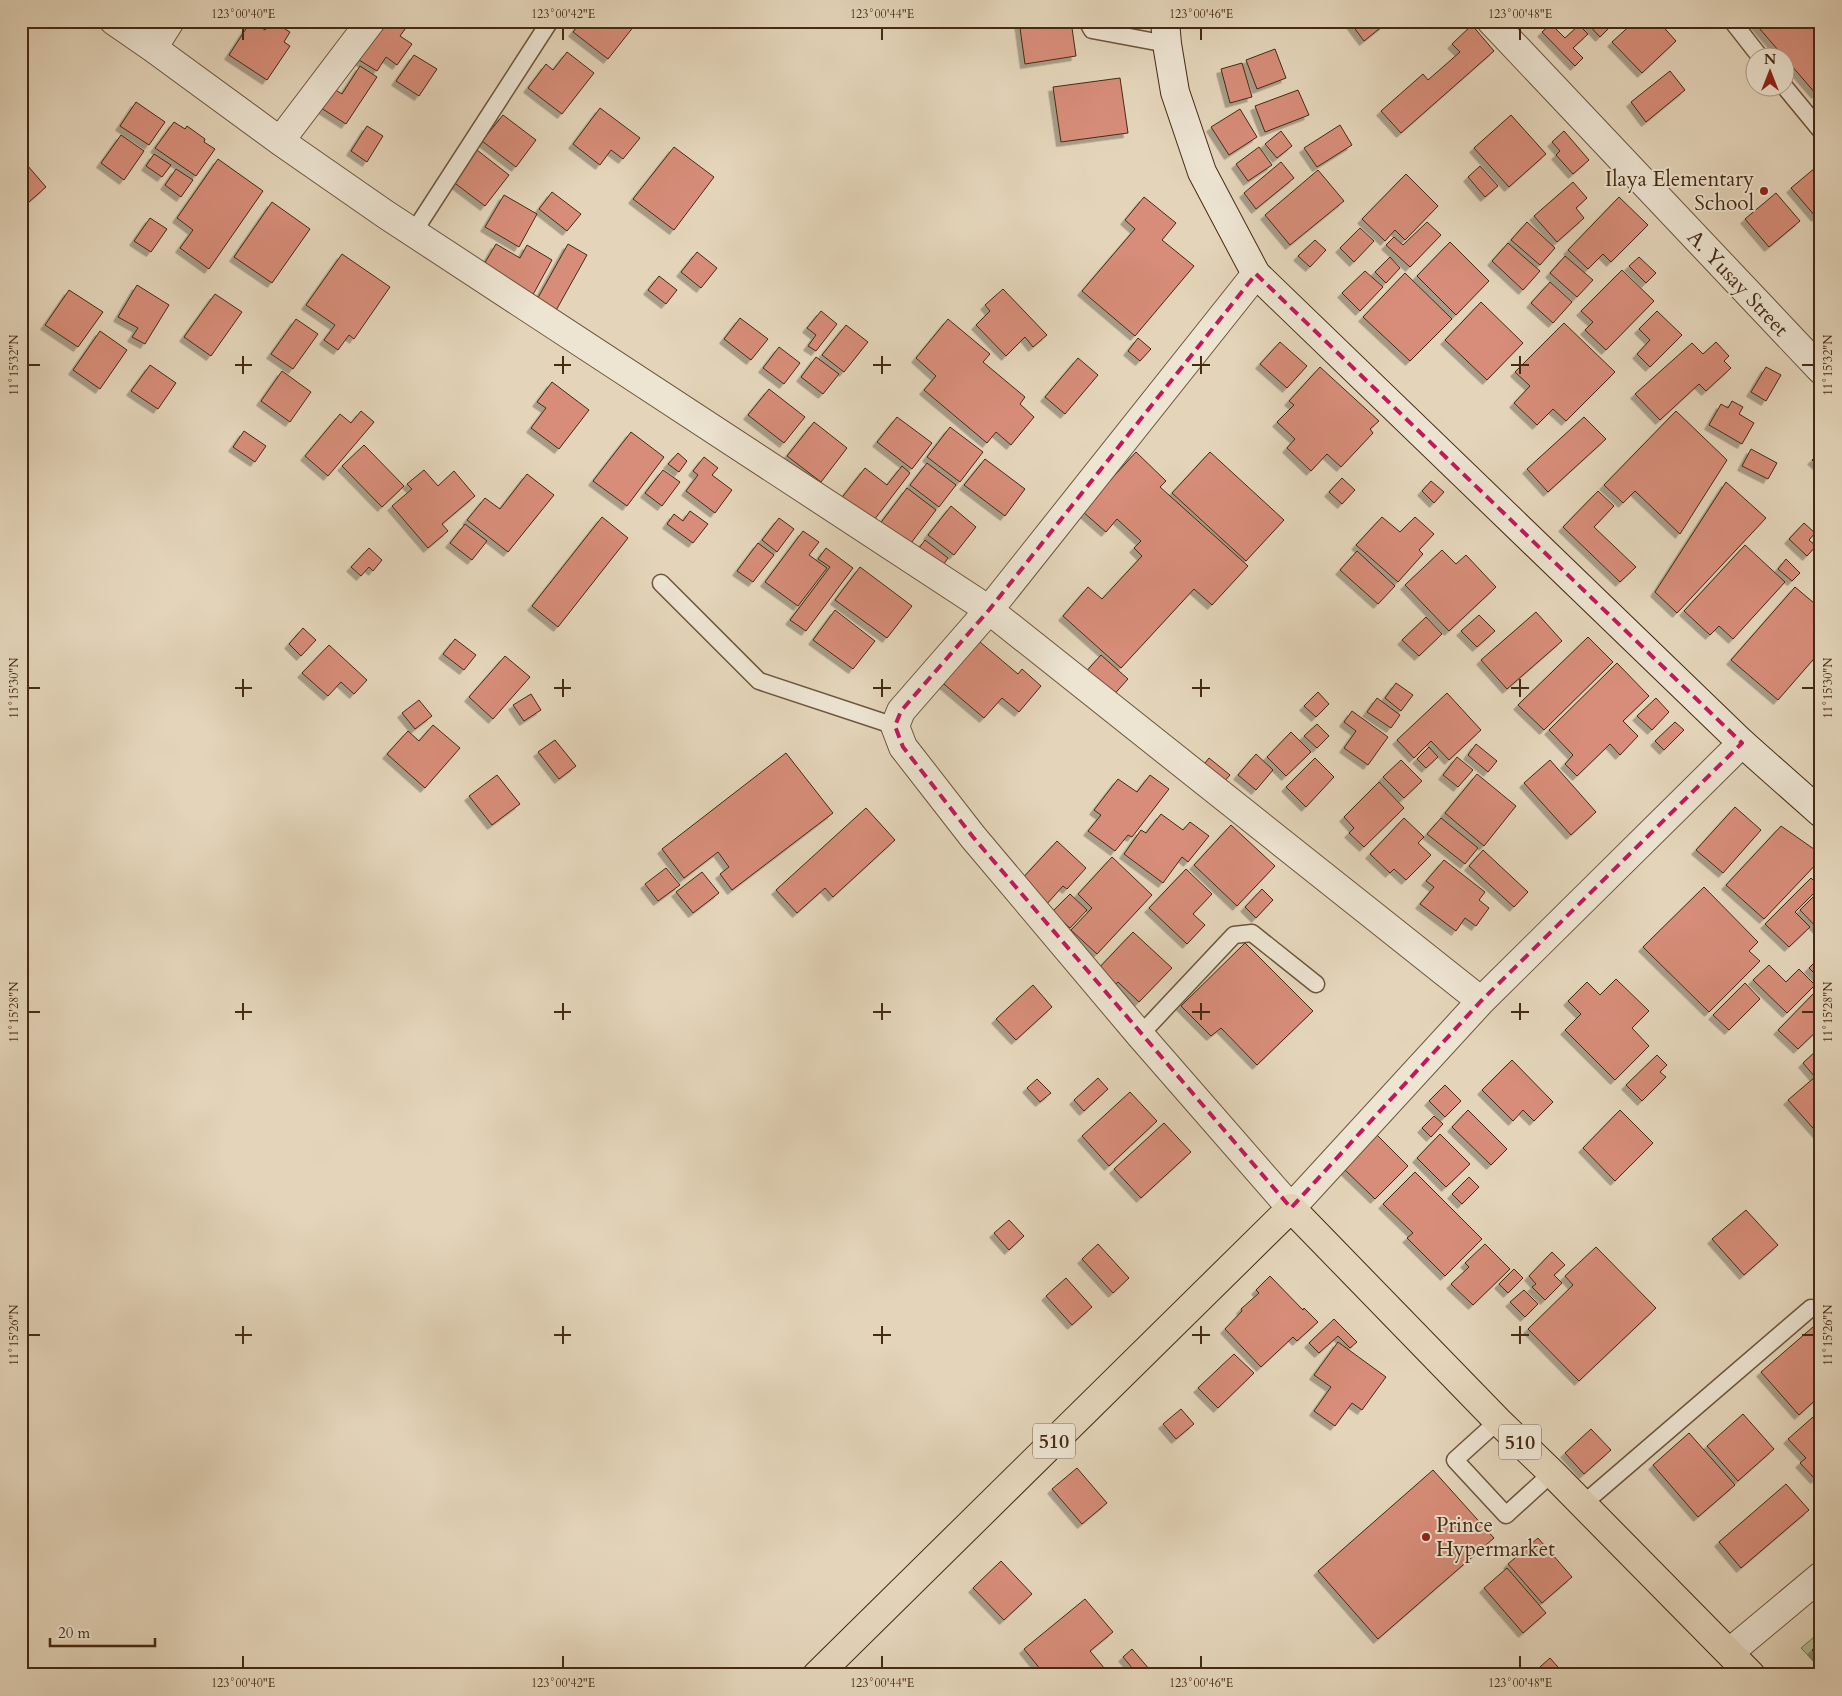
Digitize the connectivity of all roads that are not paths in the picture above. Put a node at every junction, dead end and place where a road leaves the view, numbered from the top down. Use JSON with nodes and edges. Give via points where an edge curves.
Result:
{"nodes":[{"id":1,"x":114,"y":21,"type":"edge"},
{"id":2,"x":170,"y":21,"type":"edge"},
{"id":3,"x":371,"y":21,"type":"edge"},
{"id":4,"x":550,"y":21,"type":"edge"},
{"id":5,"x":1087,"y":21,"type":"edge"},
{"id":6,"x":1491,"y":21,"type":"edge"},
{"id":7,"x":1732,"y":21,"type":"edge"},
{"id":8,"x":1166,"y":33,"type":"edge"},
{"id":9,"x":153,"y":48,"type":"junction"},
{"id":10,"x":1753,"y":48,"type":"edge"},
{"id":11,"x":1794,"y":98,"type":"edge"},
{"id":12,"x":1821,"y":131,"type":"edge"},
{"id":13,"x":280,"y":141,"type":"junction"},
{"id":14,"x":413,"y":233,"type":"junction"},
{"id":15,"x":1256,"y":274,"type":"junction"},
{"id":16,"x":1821,"y":370,"type":"edge"},
{"id":17,"x":661,"y":583,"type":"dead end"},
{"id":18,"x":989,"y":610,"type":"junction"},
{"id":19,"x":895,"y":726,"type":"junction"},
{"id":20,"x":1742,"y":742,"type":"junction"},
{"id":21,"x":1821,"y":813,"type":"edge"},
{"id":22,"x":1316,"y":984,"type":"dead end"},
{"id":23,"x":1481,"y":1001,"type":"junction"},
{"id":24,"x":1140,"y":1035,"type":"junction"},
{"id":25,"x":1291,"y":1208,"type":"junction"},
{"id":26,"x":1811,"y":1308,"type":"dead end"},
{"id":27,"x":1498,"y":1421,"type":"junction"},
{"id":28,"x":1552,"y":1473,"type":"junction"},
{"id":29,"x":1583,"y":1504,"type":"junction"},
{"id":30,"x":1821,"y":1576,"type":"edge"},
{"id":31,"x":1730,"y":1652,"type":"junction"},
{"id":32,"x":817,"y":1675,"type":"edge"},
{"id":33,"x":1751,"y":1675,"type":"edge"}],
"edges":[{"from":1,"to":9,"type":"street"},
{"from":2,"to":9,"type":"street"},
{"from":3,"to":13,"type":"street"},
{"from":4,"to":14,"type":"lane"},
{"from":5,"to":8,"type":"lane","via":[[1092,30]]},
{"from":6,"to":16,"type":"street","name":"A. Yusay Street"},
{"from":7,"to":10,"type":"lane"},
{"from":8,"to":15,"type":"street","via":[[1175,92],[1202,172]]},
{"from":9,"to":13,"type":"street"},
{"from":11,"to":12,"type":"lane"},
{"from":13,"to":14,"type":"street"},
{"from":14,"to":18,"type":"street"},
{"from":15,"to":18,"type":"street"},
{"from":15,"to":20,"type":"street"},
{"from":17,"to":19,"type":"lane","via":[[759,681]]},
{"from":18,"to":19,"type":"street","via":[[901,711]]},
{"from":18,"to":23,"type":"street"},
{"from":19,"to":24,"type":"street","via":[[904,747],[973,837]]},
{"from":20,"to":21,"type":"street"},
{"from":20,"to":23,"type":"street"},
{"from":22,"to":24,"type":"lane","via":[[1252,934],[1234,935]]},
{"from":23,"to":25,"type":"street"},
{"from":24,"to":25,"type":"street"},
{"from":25,"to":27,"type":"main road","number":"510"},
{"from":25,"to":32,"type":"main road","number":"510"},
{"from":26,"to":29,"type":"lane"},
{"from":27,"to":28,"type":"main road","number":"510"},
{"from":27,"to":28,"type":"lane","via":[[1455,1460],[1506,1515]]},
{"from":28,"to":29,"type":"main road","number":"510"},
{"from":29,"to":31,"type":"main road","number":"510"},
{"from":30,"to":31,"type":"street"},
{"from":31,"to":33,"type":"main road","number":"510"}]}
